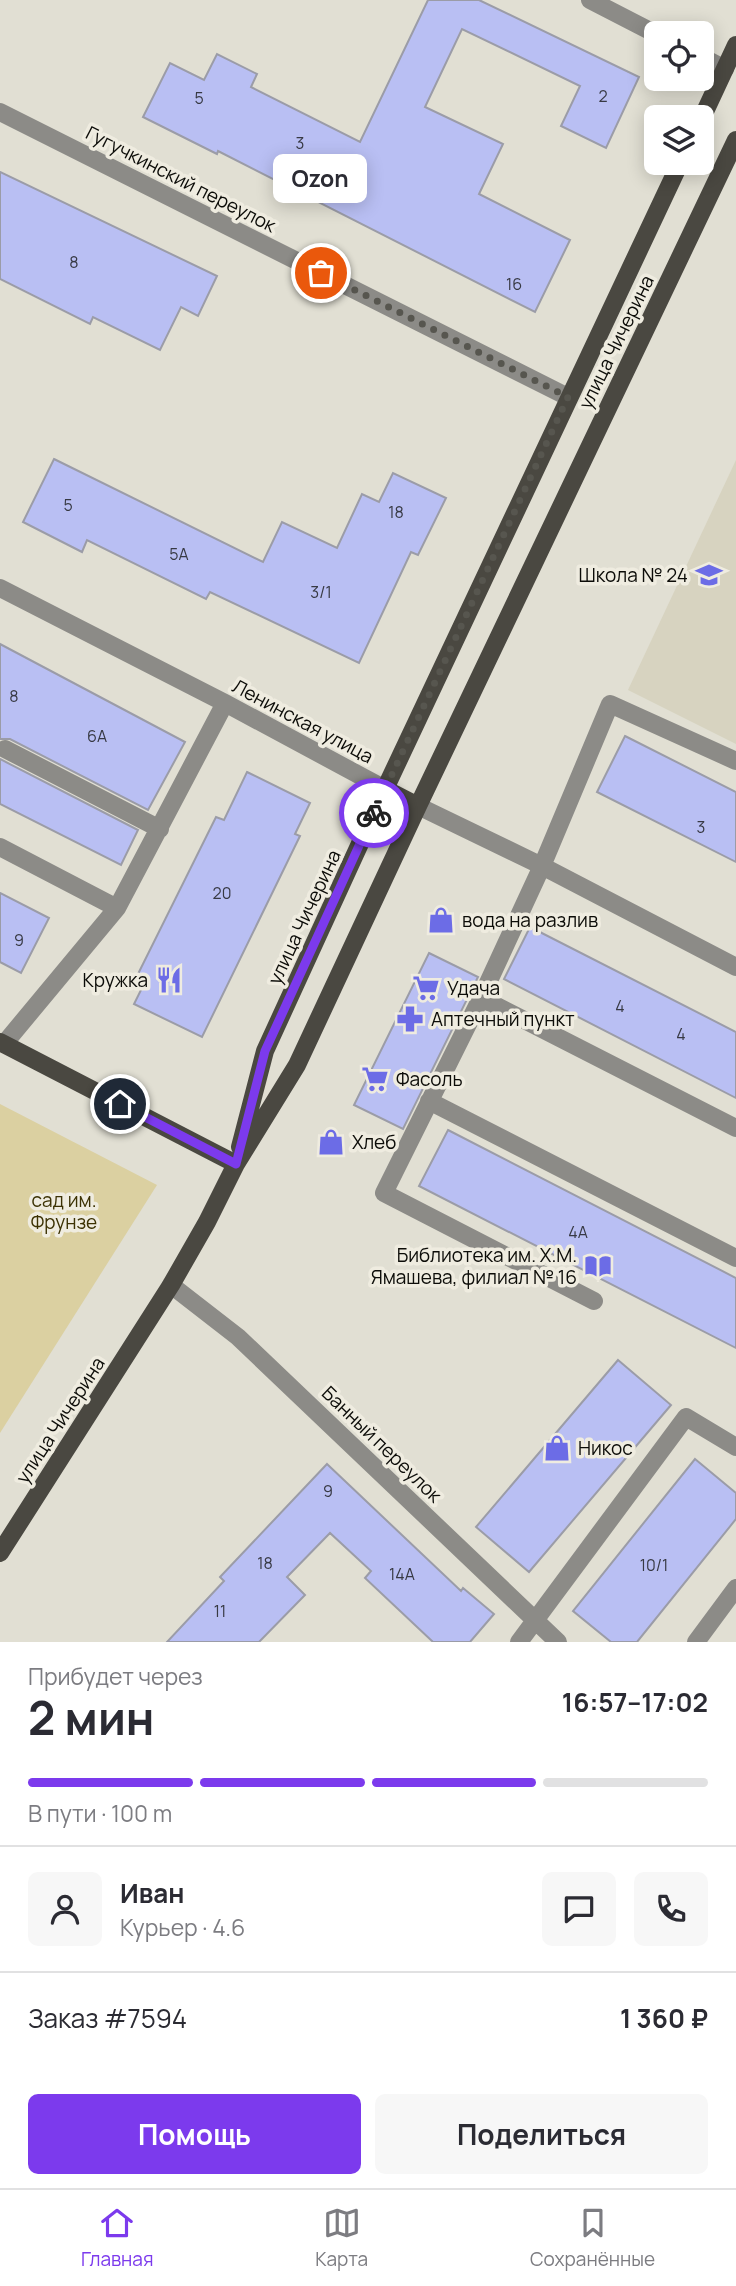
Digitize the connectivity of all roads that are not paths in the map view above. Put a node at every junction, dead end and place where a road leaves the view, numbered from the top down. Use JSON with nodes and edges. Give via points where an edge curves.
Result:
{"nodes":[{"id":1,"x":590,"y":0,"type":"edge"},
{"id":2,"x":644,"y":28,"type":"edge"},
{"id":3,"x":736,"y":45,"type":"edge"},
{"id":4,"x":714,"y":63,"type":"edge"},
{"id":5,"x":725,"y":69,"type":"junction"},
{"id":6,"x":708,"y":105,"type":"edge"},
{"id":7,"x":0,"y":112,"type":"edge"},
{"id":8,"x":736,"y":140,"type":"edge"},
{"id":9,"x":674,"y":175,"type":"edge"},
{"id":10,"x":568,"y":397,"type":"junction"},
{"id":11,"x":0,"y":588,"type":"edge"},
{"id":12,"x":225,"y":703,"type":"junction"},
{"id":13,"x":5,"y":749,"type":"dead end"},
{"id":14,"x":736,"y":761,"type":"edge"},
{"id":15,"x":385,"y":789,"type":"junction"},
{"id":16,"x":418,"y":806,"type":"junction"},
{"id":17,"x":160,"y":829,"type":"junction"},
{"id":18,"x":0,"y":847,"type":"edge"},
{"id":19,"x":542,"y":866,"type":"junction"},
{"id":20,"x":117,"y":908,"type":"junction"},
{"id":21,"x":736,"y":967,"type":"edge"},
{"id":22,"x":481,"y":998,"type":"junction"},
{"id":23,"x":2,"y":1043,"type":"edge"},
{"id":24,"x":429,"y":1101,"type":"junction"},
{"id":25,"x":736,"y":1128,"type":"edge"},
{"id":26,"x":236,"y":1164,"type":"junction"},
{"id":27,"x":736,"y":1258,"type":"edge"},
{"id":28,"x":171,"y":1285,"type":"junction"},
{"id":29,"x":594,"y":1301,"type":"dead end"},
{"id":30,"x":736,"y":1447,"type":"edge"},
{"id":31,"x":0,"y":1553,"type":"edge"},
{"id":32,"x":736,"y":1588,"type":"edge"},
{"id":33,"x":536,"y":1621,"type":"junction"},
{"id":34,"x":519,"y":1642,"type":"edge"},
{"id":35,"x":558,"y":1642,"type":"edge"},
{"id":36,"x":696,"y":1642,"type":"edge"}],
"edges":[{"from":1,"to":2,"type":"street"},
{"from":3,"to":5,"type":"main road"},
{"from":4,"to":5,"type":"street"},
{"from":5,"to":6,"type":"main road"},
{"from":7,"to":10,"type":"street","name":"Гугучкинский переулок"},
{"from":8,"to":16,"type":"main road","name":"улица Чичерина"},
{"from":9,"to":10,"type":"main road","name":"улица Чичерина"},
{"from":10,"to":15,"type":"main road","name":"улица Чичерина"},
{"from":11,"to":12,"type":"street","name":"Ленинская улица"},
{"from":12,"to":15,"type":"street","name":"Ленинская улица"},
{"from":12,"to":17,"type":"street"},
{"from":13,"to":17,"type":"street"},
{"from":14,"to":19,"type":"street","via":[[610,704]]},
{"from":15,"to":16,"type":"main road","name":"Ленинская улица"},
{"from":15,"to":26,"type":"main road","name":"улица Чичерина","via":[[265,1051]]},
{"from":16,"to":19,"type":"street","name":"Ленинская улица"},
{"from":16,"to":26,"type":"main road","name":"улица Чичерина","via":[[298,1065]]},
{"from":17,"to":20,"type":"street"},
{"from":18,"to":20,"type":"street"},
{"from":19,"to":21,"type":"street","name":"Ленинская улица"},
{"from":19,"to":22,"type":"street"},
{"from":20,"to":23,"type":"street"},
{"from":22,"to":24,"type":"street"},
{"from":22,"to":25,"type":"street"},
{"from":23,"to":26,"type":"main road"},
{"from":24,"to":27,"type":"street"},
{"from":24,"to":29,"type":"street","via":[[384,1192]]},
{"from":26,"to":28,"type":"main road","name":"улица Чичерина"},
{"from":28,"to":31,"type":"main road","name":"улица Чичерина"},
{"from":28,"to":33,"type":"street","name":"Банный переулок","via":[[238,1337]]},
{"from":30,"to":33,"type":"street","via":[[686,1418]]},
{"from":32,"to":36,"type":"street"},
{"from":33,"to":34,"type":"street"},
{"from":33,"to":35,"type":"street","name":"Банный переулок"}]}
